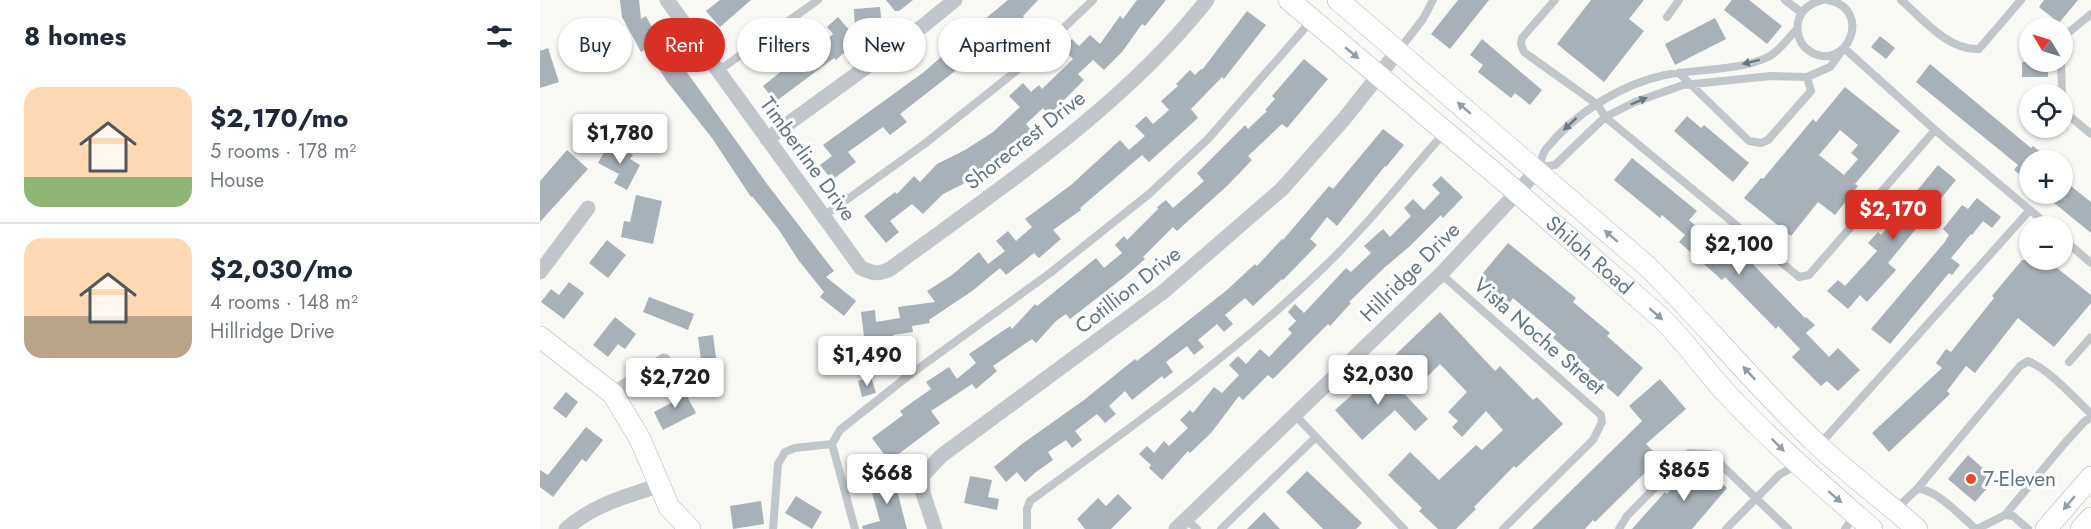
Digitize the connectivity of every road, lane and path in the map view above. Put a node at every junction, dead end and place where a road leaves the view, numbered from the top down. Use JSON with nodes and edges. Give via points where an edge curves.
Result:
{"nodes":[{"id":1,"x":667,"y":0,"type":"edge"},
{"id":2,"x":818,"y":0,"type":"edge"},
{"id":3,"x":955,"y":0,"type":"edge"},
{"id":4,"x":1092,"y":0,"type":"edge"},
{"id":5,"x":1207,"y":0,"type":"edge"},
{"id":6,"x":1289,"y":0,"type":"edge"},
{"id":7,"x":1338,"y":0,"type":"edge"},
{"id":8,"x":1433,"y":0,"type":"edge"},
{"id":9,"x":1555,"y":0,"type":"edge"},
{"id":10,"x":1679,"y":0,"type":"edge"},
{"id":11,"x":1785,"y":0,"type":"edge"},
{"id":12,"x":1826,"y":0,"type":"edge"},
{"id":13,"x":1901,"y":0,"type":"edge"},
{"id":14,"x":2021,"y":0,"type":"edge"},
{"id":15,"x":1802,"y":12,"type":"junction"},
{"id":16,"x":2091,"y":14,"type":"edge"},
{"id":17,"x":1667,"y":16,"type":"dead end"},
{"id":18,"x":680,"y":18,"type":"edge"},
{"id":19,"x":1313,"y":20,"type":"junction"},
{"id":20,"x":1797,"y":29,"type":"junction"},
{"id":21,"x":2073,"y":29,"type":"edge"},
{"id":22,"x":1844,"y":48,"type":"junction"},
{"id":23,"x":1398,"y":51,"type":"junction"},
{"id":24,"x":725,"y":66,"type":"edge"},
{"id":25,"x":719,"y":72,"type":"edge"},
{"id":26,"x":1679,"y":73,"type":"junction"},
{"id":27,"x":1378,"y":76,"type":"junction"},
{"id":28,"x":1807,"y":77,"type":"junction"},
{"id":29,"x":1689,"y":85,"type":"junction"},
{"id":30,"x":1598,"y":105,"type":"junction"},
{"id":31,"x":1605,"y":117,"type":"junction"},
{"id":32,"x":2073,"y":119,"type":"edge"},
{"id":33,"x":1935,"y":130,"type":"junction"},
{"id":34,"x":1445,"y":132,"type":"junction"},
{"id":35,"x":2091,"y":134,"type":"edge"},
{"id":36,"x":767,"y":139,"type":"junction"},
{"id":37,"x":1538,"y":169,"type":"junction"},
{"id":38,"x":1517,"y":192,"type":"junction"},
{"id":39,"x":588,"y":208,"type":"dead end"},
{"id":40,"x":2030,"y":210,"type":"junction"},
{"id":41,"x":824,"y":216,"type":"junction"},
{"id":42,"x":2037,"y":216,"type":"edge"},
{"id":43,"x":2073,"y":247,"type":"edge"},
{"id":44,"x":2091,"y":263,"type":"edge"},
{"id":45,"x":540,"y":272,"type":"edge"},
{"id":46,"x":881,"y":274,"type":"joint"},
{"id":47,"x":1441,"y":274,"type":"junction"},
{"id":48,"x":540,"y":337,"type":"edge"},
{"id":49,"x":2091,"y":337,"type":"edge"},
{"id":50,"x":664,"y":361,"type":"dead end"},
{"id":51,"x":2069,"y":362,"type":"dead end"},
{"id":52,"x":613,"y":394,"type":"junction"},
{"id":53,"x":1295,"y":415,"type":"junction"},
{"id":54,"x":2091,"y":416,"type":"edge"},
{"id":55,"x":1316,"y":437,"type":"junction"},
{"id":56,"x":832,"y":444,"type":"junction"},
{"id":57,"x":1819,"y":446,"type":"junction"},
{"id":58,"x":1797,"y":464,"type":"junction"},
{"id":59,"x":2091,"y":477,"type":"edge"},
{"id":60,"x":661,"y":485,"type":"junction"},
{"id":61,"x":1917,"y":489,"type":"junction"},
{"id":62,"x":1755,"y":498,"type":"junction"},
{"id":63,"x":1895,"y":511,"type":"junction"},
{"id":64,"x":2005,"y":515,"type":"junction"},
{"id":65,"x":2091,"y":518,"type":"edge"},
{"id":66,"x":1851,"y":522,"type":"edge"},
{"id":67,"x":1186,"y":526,"type":"edge"},
{"id":68,"x":566,"y":529,"type":"edge"},
{"id":69,"x":690,"y":529,"type":"edge"},
{"id":70,"x":773,"y":529,"type":"edge"},
{"id":71,"x":855,"y":529,"type":"edge"},
{"id":72,"x":935,"y":529,"type":"edge"},
{"id":73,"x":1027,"y":529,"type":"edge"},
{"id":74,"x":1221,"y":529,"type":"edge"},
{"id":75,"x":1404,"y":529,"type":"edge"},
{"id":76,"x":1503,"y":529,"type":"edge"},
{"id":77,"x":1619,"y":529,"type":"edge"},
{"id":78,"x":1726,"y":529,"type":"edge"},
{"id":79,"x":1788,"y":529,"type":"edge"},
{"id":80,"x":1872,"y":529,"type":"edge"},
{"id":81,"x":1917,"y":529,"type":"edge"},
{"id":82,"x":1976,"y":529,"type":"edge"},
{"id":83,"x":2028,"y":529,"type":"edge"},
{"id":84,"x":2046,"y":529,"type":"edge"},
{"id":85,"x":2081,"y":529,"type":"edge"}],
"edges":[{"from":1,"to":18,"type":"street","name":"Timberline Drive"},
{"from":2,"to":24,"type":"lane"},
{"from":3,"to":36,"type":"street"},
{"from":4,"to":41,"type":"lane","via":[[1001,83]]},
{"from":5,"to":46,"type":"street","name":"Shorecrest Drive","via":[[1123,88],[1046,153]]},
{"from":6,"to":19,"type":"main road","name":"Shiloh Road"},
{"from":7,"to":23,"type":"main road","name":"Shiloh Road"},
{"from":8,"to":23,"type":"lane"},
{"from":9,"to":30,"type":"lane","via":[[1522,38],[1524,52]]},
{"from":10,"to":17,"type":"lane"},
{"from":11,"to":15,"type":"lane"},
{"from":12,"to":15,"type":"lane","via":[[1808,5]]},
{"from":12,"to":22,"type":"lane","via":[[1843,6],[1849,14],[1853,32]]},
{"from":13,"to":14,"type":"lane","via":[[1946,39],[1971,50],[1979,49]]},
{"from":15,"to":20,"type":"lane"},
{"from":16,"to":21,"type":"lane"},
{"from":19,"to":27,"type":"main road","name":"Shiloh Road","one_way":true},
{"from":19,"to":56,"type":"lane","via":[[1208,139],[1149,194],[1050,273],[908,376],[840,430]]},
{"from":20,"to":22,"type":"lane","via":[[1803,46],[1818,55]]},
{"from":20,"to":26,"type":"lane","one_way":true,"via":[[1767,58],[1733,67]]},
{"from":22,"to":28,"type":"lane","via":[[1830,67]]},
{"from":22,"to":33,"type":"lane"},
{"from":23,"to":27,"type":"street"},
{"from":37,"to":23,"type":"main road","name":"Shiloh Road","one_way":true},
{"from":25,"to":36,"type":"street","name":"Timberline Drive"},
{"from":26,"to":29,"type":"lane"},
{"from":26,"to":30,"type":"lane","via":[[1648,80]]},
{"from":27,"to":34,"type":"main road","name":"Shiloh Road"},
{"from":27,"to":72,"type":"street","name":"Cotillion Drive","via":[[1282,189],[1163,292],[941,456],[922,476],[923,493]]},
{"from":28,"to":29,"type":"lane","via":[[1771,76]]},
{"from":28,"to":29,"type":"lane","via":[[1811,91],[1761,143],[1749,141]]},
{"from":31,"to":29,"type":"lane","one_way":true,"via":[[1652,95]]},
{"from":30,"to":31,"type":"lane"},
{"from":30,"to":37,"type":"lane","one_way":true,"via":[[1577,117],[1544,151]]},
{"from":31,"to":33,"type":"lane","via":[[1804,277]]},
{"from":31,"to":37,"type":"lane","via":[[1555,165]]},
{"from":32,"to":35,"type":"lane"},
{"from":33,"to":40,"type":"lane"},
{"from":34,"to":38,"type":"main road","name":"Shiloh Road"},
{"from":34,"to":73,"type":"lane","via":[[1359,232],[1236,346],[1030,501]]},
{"from":36,"to":41,"type":"street","name":"Timberline Drive"},
{"from":37,"to":38,"type":"street","name":"Hillridge Drive"},
{"from":57,"to":37,"type":"main road","name":"Shiloh Road","one_way":true,"via":[[1656,275]]},
{"from":38,"to":47,"type":"street","name":"Hillridge Drive"},
{"from":38,"to":58,"type":"main road","name":"Shiloh Road","one_way":true,"via":[[1678,334],[1727,394]]},
{"from":39,"to":45,"type":"street"},
{"from":40,"to":42,"type":"lane"},
{"from":40,"to":57,"type":"lane"},
{"from":41,"to":46,"type":"street","name":"Timberline Drive","via":[[861,268]]},
{"from":43,"to":44,"type":"lane"},
{"from":47,"to":53,"type":"street","name":"Hillridge Drive"},
{"from":47,"to":76,"type":"lane","name":"Vista Noche Street","via":[[1601,415],[1602,423],[1593,440]]},
{"from":48,"to":52,"type":"main road"},
{"from":49,"to":51,"type":"lane"},
{"from":50,"to":52,"type":"street"},
{"from":52,"to":60,"type":"main road"},
{"from":53,"to":55,"type":"lane"},
{"from":53,"to":67,"type":"street","name":"Hillridge Drive"},
{"from":54,"to":61,"type":"lane","via":[[2028,361]]},
{"from":54,"to":64,"type":"lane"},
{"from":55,"to":74,"type":"lane"},
{"from":55,"to":75,"type":"lane"},
{"from":56,"to":70,"type":"lane","via":[[785,452],[778,464]]},
{"from":56,"to":71,"type":"lane"},
{"from":57,"to":58,"type":"main road"},
{"from":57,"to":63,"type":"main road","name":"Shiloh Road"},
{"from":58,"to":62,"type":"lane"},
{"from":58,"to":66,"type":"main road","name":"Shiloh Road","one_way":true},
{"from":59,"to":84,"type":"main road","one_way":true},
{"from":60,"to":68,"type":"street","via":[[609,501]]},
{"from":60,"to":69,"type":"main road","via":[[669,507]]},
{"from":61,"to":63,"type":"lane"},
{"from":61,"to":82,"type":"lane","via":[[1939,498]]},
{"from":62,"to":77,"type":"lane","via":[[1710,454],[1689,453]]},
{"from":62,"to":78,"type":"lane"},
{"from":62,"to":79,"type":"lane"},
{"from":63,"to":81,"type":"main road","name":"Shiloh Road"},
{"from":64,"to":82,"type":"lane"},
{"from":64,"to":83,"type":"lane","via":[[2013,516]]},
{"from":65,"to":85,"type":"main road"},
{"from":66,"to":80,"type":"main road","name":"Shiloh Road"}]}
